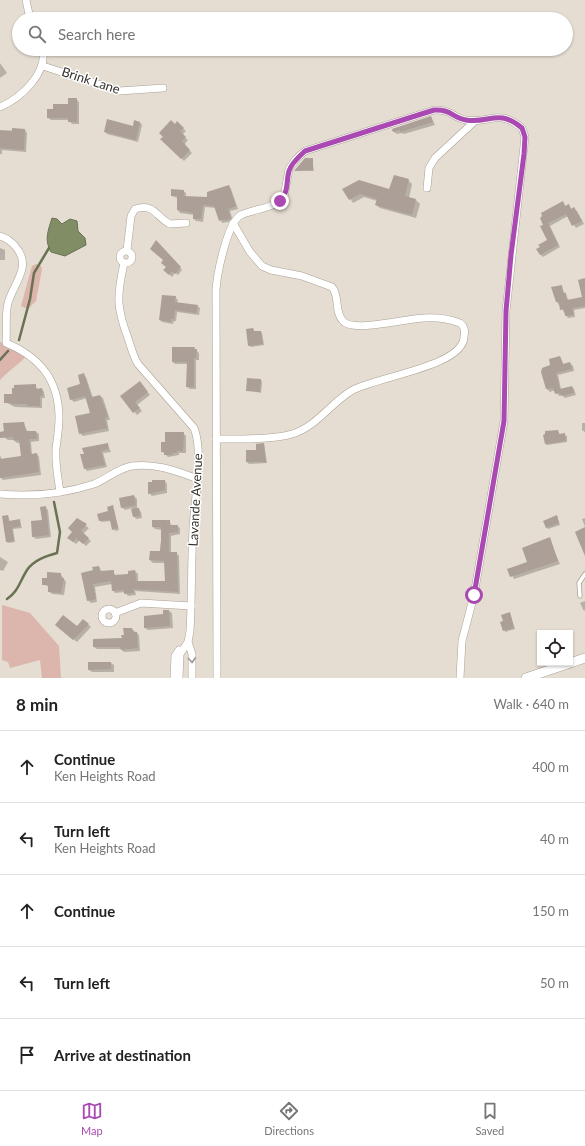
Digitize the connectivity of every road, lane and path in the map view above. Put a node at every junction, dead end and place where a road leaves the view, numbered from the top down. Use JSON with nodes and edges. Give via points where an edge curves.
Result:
{"nodes":[{"id":1,"x":26,"y":0,"type":"edge"},
{"id":2,"x":29,"y":12,"type":"edge"},
{"id":3,"x":43,"y":56,"type":"edge"},
{"id":4,"x":43,"y":66,"type":"junction"},
{"id":5,"x":163,"y":88,"type":"dead end"},
{"id":6,"x":0,"y":107,"type":"edge"},
{"id":7,"x":475,"y":121,"type":"junction"},
{"id":8,"x":427,"y":188,"type":"dead end"},
{"id":9,"x":186,"y":223,"type":"dead end"},
{"id":10,"x":233,"y":223,"type":"junction"},
{"id":11,"x":0,"y":236,"type":"edge"},
{"id":12,"x":3,"y":342,"type":"edge"},
{"id":13,"x":216,"y":439,"type":"junction"},
{"id":14,"x":198,"y":479,"type":"junction"},
{"id":15,"x":60,"y":492,"type":"junction"},
{"id":16,"x":0,"y":494,"type":"edge"},
{"id":17,"x":585,"y":574,"type":"edge"},
{"id":18,"x":580,"y":596,"type":"dead end"},
{"id":19,"x":191,"y":606,"type":"junction"},
{"id":20,"x":115,"y":613,"type":"dead end"},
{"id":21,"x":188,"y":642,"type":"junction"},
{"id":22,"x":585,"y":658,"type":"edge"},
{"id":23,"x":174,"y":678,"type":"edge"},
{"id":24,"x":179,"y":678,"type":"edge"},
{"id":25,"x":192,"y":678,"type":"edge"},
{"id":26,"x":217,"y":678,"type":"edge"},
{"id":27,"x":460,"y":678,"type":"edge"},
{"id":28,"x":526,"y":678,"type":"edge"}],
"edges":[{"from":1,"to":2,"type":"street"},
{"from":3,"to":4,"type":"street"},
{"from":4,"to":5,"type":"street","name":"Brink Lane","via":[[119,91]]},
{"from":4,"to":6,"type":"street","via":[[16,99]]},
{"from":7,"to":8,"type":"street","via":[[435,158],[429,168]]},
{"from":7,"to":10,"type":"street","via":[[464,120],[451,112],[434,110],[305,151],[289,169],[286,194],[280,201],[270,207],[242,214]]},
{"from":7,"to":27,"type":"street","via":[[497,117],[508,119],[522,128],[525,145],[506,311],[504,421],[474,595],[462,641]]},
{"from":9,"to":14,"type":"street","name":"Lavande Avenue","via":[[170,224],[152,209],[135,209],[131,216],[127,250],[119,256],[124,263],[118,305],[138,364],[194,428],[197,440]]},
{"from":10,"to":13,"type":"street","via":[[217,276]]},
{"from":10,"to":13,"type":"street","via":[[250,252],[262,266],[332,286],[340,316],[346,324],[355,326],[440,318],[460,323],[464,327],[464,337],[460,350],[442,361],[351,392],[318,420],[294,434]]},
{"from":11,"to":12,"type":"street","via":[[8,239],[16,247],[23,262],[21,274],[8,303]]},
{"from":12,"to":15,"type":"street","via":[[35,359],[55,389],[59,417],[56,459]]},
{"from":13,"to":26,"type":"street"},
{"from":14,"to":15,"type":"street","via":[[161,467],[131,466],[93,484]]},
{"from":14,"to":19,"type":"street","name":"Lavande Avenue","via":[[193,530]]},
{"from":15,"to":16,"type":"street","via":[[30,497]]},
{"from":17,"to":18,"type":"lane","via":[[579,583]]},
{"from":19,"to":20,"type":"street","via":[[141,603]]},
{"from":19,"to":21,"type":"street","name":"Lavande Avenue"},
{"from":21,"to":23,"type":"street","via":[[179,648]]},
{"from":21,"to":24,"type":"street","name":"Lavande Avenue","via":[[180,654]]},
{"from":21,"to":25,"type":"street","name":"Lavande Avenue","one_way":true,"via":[[192,654]]},
{"from":22,"to":28,"type":"street"}]}
